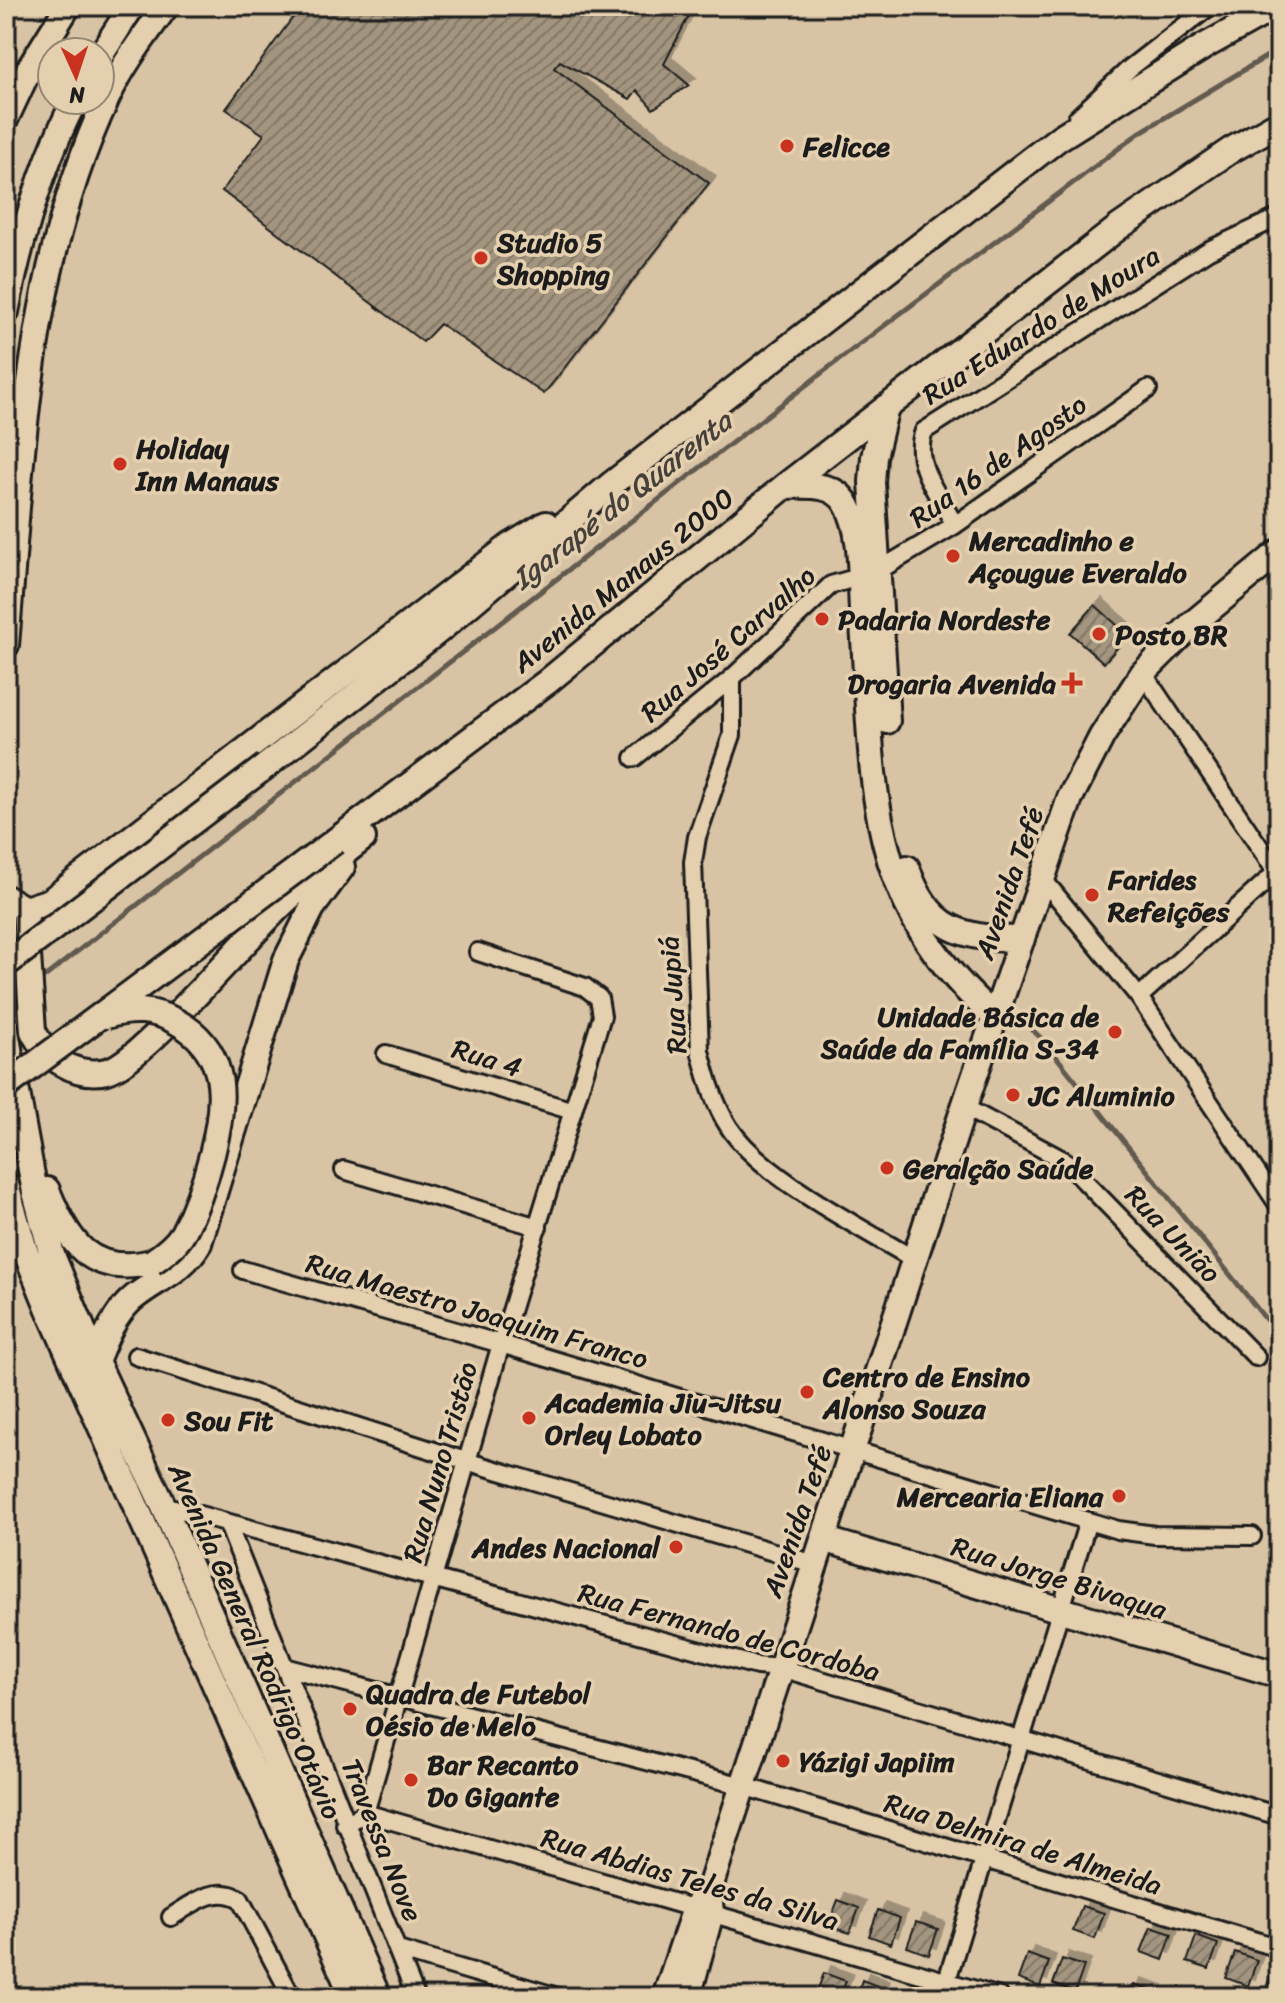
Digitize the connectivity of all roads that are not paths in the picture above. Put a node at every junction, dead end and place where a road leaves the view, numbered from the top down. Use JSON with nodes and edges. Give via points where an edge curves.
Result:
{"nodes":[{"id":1,"x":68,"y":6,"type":"edge"},
{"id":2,"x":132,"y":6,"type":"edge"},
{"id":3,"x":166,"y":6,"type":"edge"},
{"id":4,"x":1210,"y":6,"type":"edge"},
{"id":5,"x":1277,"y":6,"type":"edge"},
{"id":6,"x":113,"y":36,"type":"edge"},
{"id":7,"x":68,"y":116,"type":"edge"},
{"id":8,"x":6,"y":118,"type":"edge"},
{"id":9,"x":1279,"y":123,"type":"edge"},
{"id":10,"x":1059,"y":138,"type":"junction"},
{"id":11,"x":1279,"y":217,"type":"edge"},
{"id":12,"x":6,"y":312,"type":"edge"},
{"id":13,"x":1148,"y":389,"type":"dead end"},
{"id":14,"x":886,"y":407,"type":"junction"},
{"id":15,"x":613,"y":483,"type":"junction"},
{"id":16,"x":785,"y":486,"type":"junction"},
{"id":17,"x":955,"y":525,"type":"junction"},
{"id":18,"x":1279,"y":552,"type":"edge"},
{"id":19,"x":868,"y":575,"type":"junction"},
{"id":20,"x":6,"y":645,"type":"edge"},
{"id":21,"x":1143,"y":673,"type":"junction"},
{"id":22,"x":732,"y":678,"type":"junction"},
{"id":23,"x":547,"y":682,"type":"junction"},
{"id":24,"x":634,"y":758,"type":"dead end"},
{"id":25,"x":365,"y":836,"type":"junction"},
{"id":26,"x":1278,"y":873,"type":"edge"},
{"id":27,"x":1042,"y":878,"type":"junction"},
{"id":28,"x":16,"y":904,"type":"edge"},
{"id":29,"x":1022,"y":939,"type":"junction"},
{"id":30,"x":478,"y":952,"type":"dead end"},
{"id":31,"x":16,"y":960,"type":"edge"},
{"id":32,"x":1139,"y":997,"type":"junction"},
{"id":33,"x":995,"y":1017,"type":"junction"},
{"id":34,"x":97,"y":1019,"type":"junction"},
{"id":35,"x":7,"y":1042,"type":"edge"},
{"id":36,"x":386,"y":1054,"type":"dead end"},
{"id":37,"x":6,"y":1086,"type":"edge"},
{"id":38,"x":964,"y":1107,"type":"junction"},
{"id":39,"x":573,"y":1111,"type":"junction"},
{"id":40,"x":24,"y":1135,"type":"junction"},
{"id":41,"x":344,"y":1170,"type":"dead end"},
{"id":42,"x":6,"y":1185,"type":"edge"},
{"id":43,"x":1279,"y":1206,"type":"edge"},
{"id":44,"x":538,"y":1227,"type":"junction"},
{"id":45,"x":915,"y":1260,"type":"junction"},
{"id":46,"x":243,"y":1270,"type":"dead end"},
{"id":47,"x":501,"y":1344,"type":"junction"},
{"id":48,"x":136,"y":1356,"type":"dead end"},
{"id":49,"x":1256,"y":1357,"type":"dead end"},
{"id":50,"x":96,"y":1361,"type":"junction"},
{"id":51,"x":854,"y":1449,"type":"junction"},
{"id":52,"x":469,"y":1462,"type":"junction"},
{"id":53,"x":163,"y":1505,"type":"junction"},
{"id":54,"x":1088,"y":1521,"type":"junction"},
{"id":55,"x":228,"y":1525,"type":"junction"},
{"id":56,"x":1252,"y":1536,"type":"dead end"},
{"id":57,"x":823,"y":1539,"type":"junction"},
{"id":58,"x":814,"y":1564,"type":"junction"},
{"id":59,"x":433,"y":1581,"type":"junction"},
{"id":60,"x":1059,"y":1610,"type":"junction"},
{"id":61,"x":288,"y":1668,"type":"junction"},
{"id":62,"x":781,"y":1668,"type":"junction"},
{"id":63,"x":1279,"y":1675,"type":"edge"},
{"id":64,"x":399,"y":1697,"type":"junction"},
{"id":65,"x":1019,"y":1741,"type":"junction"},
{"id":66,"x":743,"y":1786,"type":"junction"},
{"id":67,"x":365,"y":1813,"type":"junction"},
{"id":68,"x":1279,"y":1816,"type":"edge"},
{"id":69,"x":345,"y":1825,"type":"junction"},
{"id":70,"x":985,"y":1861,"type":"junction"},
{"id":71,"x":705,"y":1904,"type":"junction"},
{"id":72,"x":171,"y":1917,"type":"dead end"},
{"id":73,"x":1279,"y":1948,"type":"edge"},
{"id":74,"x":398,"y":1950,"type":"junction"},
{"id":75,"x":947,"y":1980,"type":"junction"},
{"id":76,"x":292,"y":1997,"type":"edge"},
{"id":77,"x":353,"y":1997,"type":"edge"},
{"id":78,"x":378,"y":1997,"type":"edge"},
{"id":79,"x":416,"y":1997,"type":"edge"},
{"id":80,"x":558,"y":1997,"type":"edge"},
{"id":81,"x":665,"y":1997,"type":"edge"},
{"id":82,"x":688,"y":1997,"type":"edge"},
{"id":83,"x":1000,"y":1997,"type":"edge"}],
"edges":[{"from":1,"to":8,"type":"main road"},
{"from":2,"to":6,"type":"main road"},
{"from":3,"to":20,"type":"main road","via":[[108,95],[83,156],[45,280],[20,456]]},
{"from":4,"to":10,"type":"street","via":[[1130,68]]},
{"from":5,"to":10,"type":"main road"},
{"from":7,"to":12,"type":"main road","via":[[21,240]]},
{"from":9,"to":14,"type":"main road","name":"Avenida Manaus 2000","via":[[1119,227]]},
{"from":10,"to":15,"type":"main road"},
{"from":11,"to":17,"type":"street","name":"Rua Eduardo de Moura","via":[[1209,250],[924,431],[920,460]]},
{"from":13,"to":17,"type":"street","name":"Rua 16 de Agosto"},
{"from":14,"to":16,"type":"main road","name":"Avenida Manaus 2000"},
{"from":14,"to":19,"type":"main road","via":[[874,457]]},
{"from":15,"to":28,"type":"main road","via":[[510,546],[50,901]]},
{"from":15,"to":31,"type":"main road","bridge":true,"via":[[442,628]]},
{"from":16,"to":19,"type":"main road","via":[[828,488],[844,500]]},
{"from":16,"to":23,"type":"main road","name":"Avenida Manaus 2000"},
{"from":17,"to":19,"type":"street","name":"Rua 16 de Agosto"},
{"from":18,"to":21,"type":"main road","name":"Avenida Tefé","via":[[1192,624]]},
{"from":19,"to":22,"type":"street","name":"Rua José Carvalho","via":[[831,585]]},
{"from":19,"to":29,"type":"main road","via":[[895,819],[911,880],[940,922],[959,934]]},
{"from":19,"to":33,"type":"main road","via":[[876,801],[884,848],[899,891],[927,943]]},
{"from":21,"to":26,"type":"street"},
{"from":21,"to":27,"type":"main road","name":"Avenida Tefé","via":[[1070,798]]},
{"from":22,"to":24,"type":"street","name":"Rua José Carvalho"},
{"from":22,"to":45,"type":"street","name":"Rua Jupiá","via":[[732,735],[693,862],[700,1051],[707,1077],[727,1125],[755,1158]]},
{"from":23,"to":25,"type":"main road","via":[[456,765]]},
{"from":23,"to":34,"type":"main road","name":"Avenida Manaus 2000","bridge":true},
{"from":25,"to":31,"type":"main road","via":[[284,902],[139,1053],[106,1071],[68,1068],[49,1055],[33,1031]]},
{"from":25,"to":50,"type":"main road","via":[[312,908],[286,960],[199,1243],[178,1269],[132,1299],[118,1315]]},
{"from":26,"to":32,"type":"street"},
{"from":27,"to":29,"type":"main road","name":"Avenida Tefé"},
{"from":27,"to":32,"type":"street"},
{"from":28,"to":31,"type":"main road"},
{"from":29,"to":33,"type":"main road","name":"Avenida Tefé"},
{"from":30,"to":39,"type":"street","name":"Rua Nuno Tristão","via":[[585,987],[599,998],[602,1016]]},
{"from":32,"to":43,"type":"street"},
{"from":33,"to":38,"type":"main road","name":"Avenida Tefé"},
{"from":34,"to":37,"type":"main road","name":"Avenida Manaus 2000","bridge":true},
{"from":34,"to":40,"type":"main road","bridge":true,"via":[[144,1010],[167,1016],[192,1030],[218,1073],[218,1125],[182,1235],[152,1262],[130,1268],[106,1264],[73,1242]]},
{"from":35,"to":40,"type":"main road","name":"Avenida General Rodrigo Otávio"},
{"from":36,"to":39,"type":"street","name":"Rua 4"},
{"from":38,"to":45,"type":"main road","name":"Avenida Tefé"},
{"from":38,"to":49,"type":"street","name":"Rua União","via":[[1065,1161]]},
{"from":39,"to":44,"type":"street","name":"Rua Nuno Tristão"},
{"from":40,"to":50,"type":"main road","name":"Avenida General Rodrigo Otávio","via":[[52,1255]]},
{"from":41,"to":44,"type":"street"},
{"from":42,"to":77,"type":"main road","name":"Avenida General Rodrigo Otávio","via":[[50,1312]]},
{"from":44,"to":47,"type":"street","name":"Rua Nuno Tristão"},
{"from":45,"to":51,"type":"main road","name":"Avenida Tefé"},
{"from":46,"to":47,"type":"street","name":"Rua Maestro Joaquim Franco"},
{"from":47,"to":51,"type":"street","name":"Rua Maestro Joaquim Franco"},
{"from":47,"to":52,"type":"street","name":"Rua Nuno Tristão"},
{"from":48,"to":52,"type":"street"},
{"from":50,"to":53,"type":"main road","name":"Avenida General Rodrigo Otávio"},
{"from":51,"to":54,"type":"street","name":"Rua Maestro Joaquim Franco"},
{"from":51,"to":57,"type":"main road","name":"Avenida Tefé"},
{"from":52,"to":58,"type":"street"},
{"from":52,"to":59,"type":"street","name":"Rua Nuno Tristão"},
{"from":53,"to":55,"type":"street","name":"Rua Fernando de Cordoba"},
{"from":53,"to":78,"type":"main road","name":"Avenida General Rodrigo Otávio"},
{"from":54,"to":56,"type":"street","name":"Rua Maestro Joaquim Franco","via":[[1155,1535]]},
{"from":54,"to":60,"type":"street"},
{"from":55,"to":59,"type":"street","name":"Rua Fernando de Cordoba"},
{"from":55,"to":61,"type":"street","name":"Travessa Nove"},
{"from":57,"to":58,"type":"main road","name":"Avenida Tefé"},
{"from":57,"to":60,"type":"main road","name":"Rua Jorge Bivaqua"},
{"from":58,"to":62,"type":"main road","name":"Avenida Tefé"},
{"from":59,"to":62,"type":"street","name":"Rua Fernando de Cordoba"},
{"from":59,"to":64,"type":"street","name":"Rua Nuno Tristão"},
{"from":60,"to":63,"type":"main road","name":"Rua Jorge Bivaqua"},
{"from":60,"to":65,"type":"street"},
{"from":61,"to":64,"type":"street","name":"Rua Delmira de Almeida"},
{"from":61,"to":69,"type":"street","name":"Travessa Nove"},
{"from":62,"to":65,"type":"street","name":"Rua Fernando de Cordoba"},
{"from":62,"to":66,"type":"main road","name":"Avenida Tefé"},
{"from":64,"to":66,"type":"street","name":"Rua Delmira de Almeida"},
{"from":64,"to":67,"type":"street","name":"Rua Nuno Tristão"},
{"from":65,"to":68,"type":"street","name":"Rua Fernando de Cordoba"},
{"from":65,"to":70,"type":"street"},
{"from":66,"to":70,"type":"street","name":"Rua Delmira de Almeida"},
{"from":66,"to":71,"type":"main road","name":"Avenida Tefé"},
{"from":67,"to":69,"type":"street"},
{"from":67,"to":71,"type":"street","name":"Rua Abdias Teles da Silva"},
{"from":69,"to":74,"type":"street","name":"Travessa Nove"},
{"from":70,"to":73,"type":"street","name":"Rua Delmira de Almeida"},
{"from":70,"to":75,"type":"street"},
{"from":71,"to":75,"type":"street","name":"Rua Abdias Teles da Silva"},
{"from":71,"to":81,"type":"main road","name":"Avenida Tefé"},
{"from":71,"to":82,"type":"main road","name":"Avenida Tefé"},
{"from":72,"to":76,"type":"street","via":[[202,1897],[222,1892],[240,1899]]},
{"from":74,"to":79,"type":"street","name":"Travessa Nove"},
{"from":74,"to":80,"type":"street"},
{"from":75,"to":83,"type":"street","name":"Rua Abdias Teles da Silva"}]}
